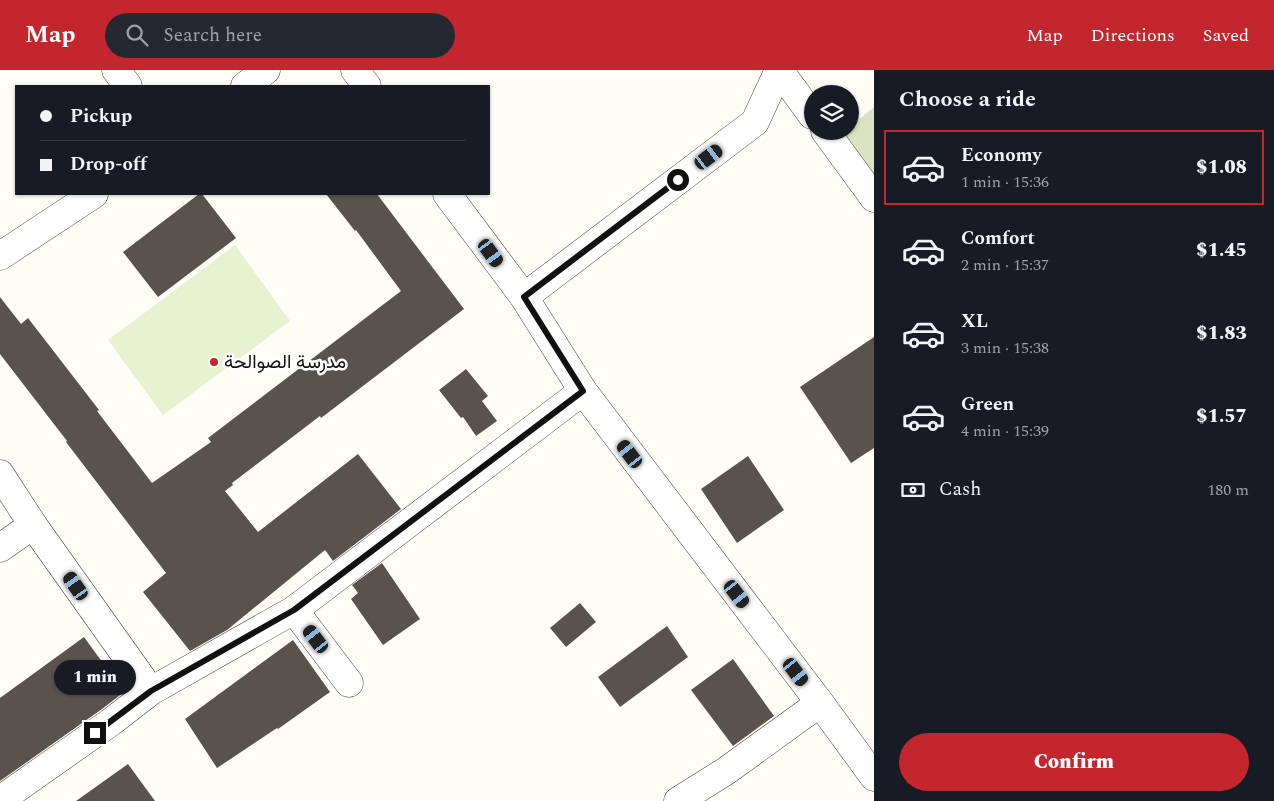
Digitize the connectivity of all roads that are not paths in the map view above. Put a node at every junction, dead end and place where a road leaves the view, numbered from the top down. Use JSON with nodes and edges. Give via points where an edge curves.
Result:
{"nodes":[{"id":1,"x":116,"y":70,"type":"edge"},
{"id":2,"x":266,"y":70,"type":"edge"},
{"id":3,"x":355,"y":70,"type":"edge"},
{"id":4,"x":779,"y":70,"type":"edge"},
{"id":5,"x":127,"y":85,"type":"edge"},
{"id":6,"x":246,"y":85,"type":"edge"},
{"id":7,"x":366,"y":85,"type":"edge"},
{"id":8,"x":804,"y":104,"type":"edge"},
{"id":9,"x":832,"y":140,"type":"edge"},
{"id":10,"x":92,"y":195,"type":"edge"},
{"id":11,"x":448,"y":195,"type":"edge"},
{"id":12,"x":874,"y":198,"type":"edge"},
{"id":13,"x":0,"y":256,"type":"edge"},
{"id":14,"x":524,"y":297,"type":"junction"},
{"id":15,"x":583,"y":391,"type":"junction"},
{"id":16,"x":0,"y":474,"type":"edge"},
{"id":17,"x":34,"y":525,"type":"junction"},
{"id":18,"x":0,"y":548,"type":"edge"},
{"id":19,"x":294,"y":610,"type":"junction"},
{"id":20,"x":349,"y":683,"type":"dead end"},
{"id":21,"x":151,"y":691,"type":"junction"},
{"id":22,"x":820,"y":703,"type":"junction"},
{"id":23,"x":874,"y":777,"type":"edge"},
{"id":24,"x":0,"y":800,"type":"edge"},
{"id":25,"x":678,"y":801,"type":"edge"}],
"edges":[{"from":1,"to":5,"type":"street"},
{"from":2,"to":6,"type":"street"},
{"from":3,"to":7,"type":"street"},
{"from":4,"to":8,"type":"street"},
{"from":4,"to":14,"type":"street","via":[[755,122]]},
{"from":9,"to":12,"type":"street"},
{"from":10,"to":13,"type":"street"},
{"from":11,"to":14,"type":"street"},
{"from":14,"to":15,"type":"street"},
{"from":15,"to":19,"type":"street"},
{"from":15,"to":22,"type":"street"},
{"from":16,"to":17,"type":"street"},
{"from":17,"to":18,"type":"street"},
{"from":17,"to":21,"type":"street"},
{"from":19,"to":20,"type":"street"},
{"from":19,"to":21,"type":"street"},
{"from":21,"to":24,"type":"street"},
{"from":22,"to":23,"type":"street"},
{"from":22,"to":25,"type":"street","via":[[726,771]]}]}
